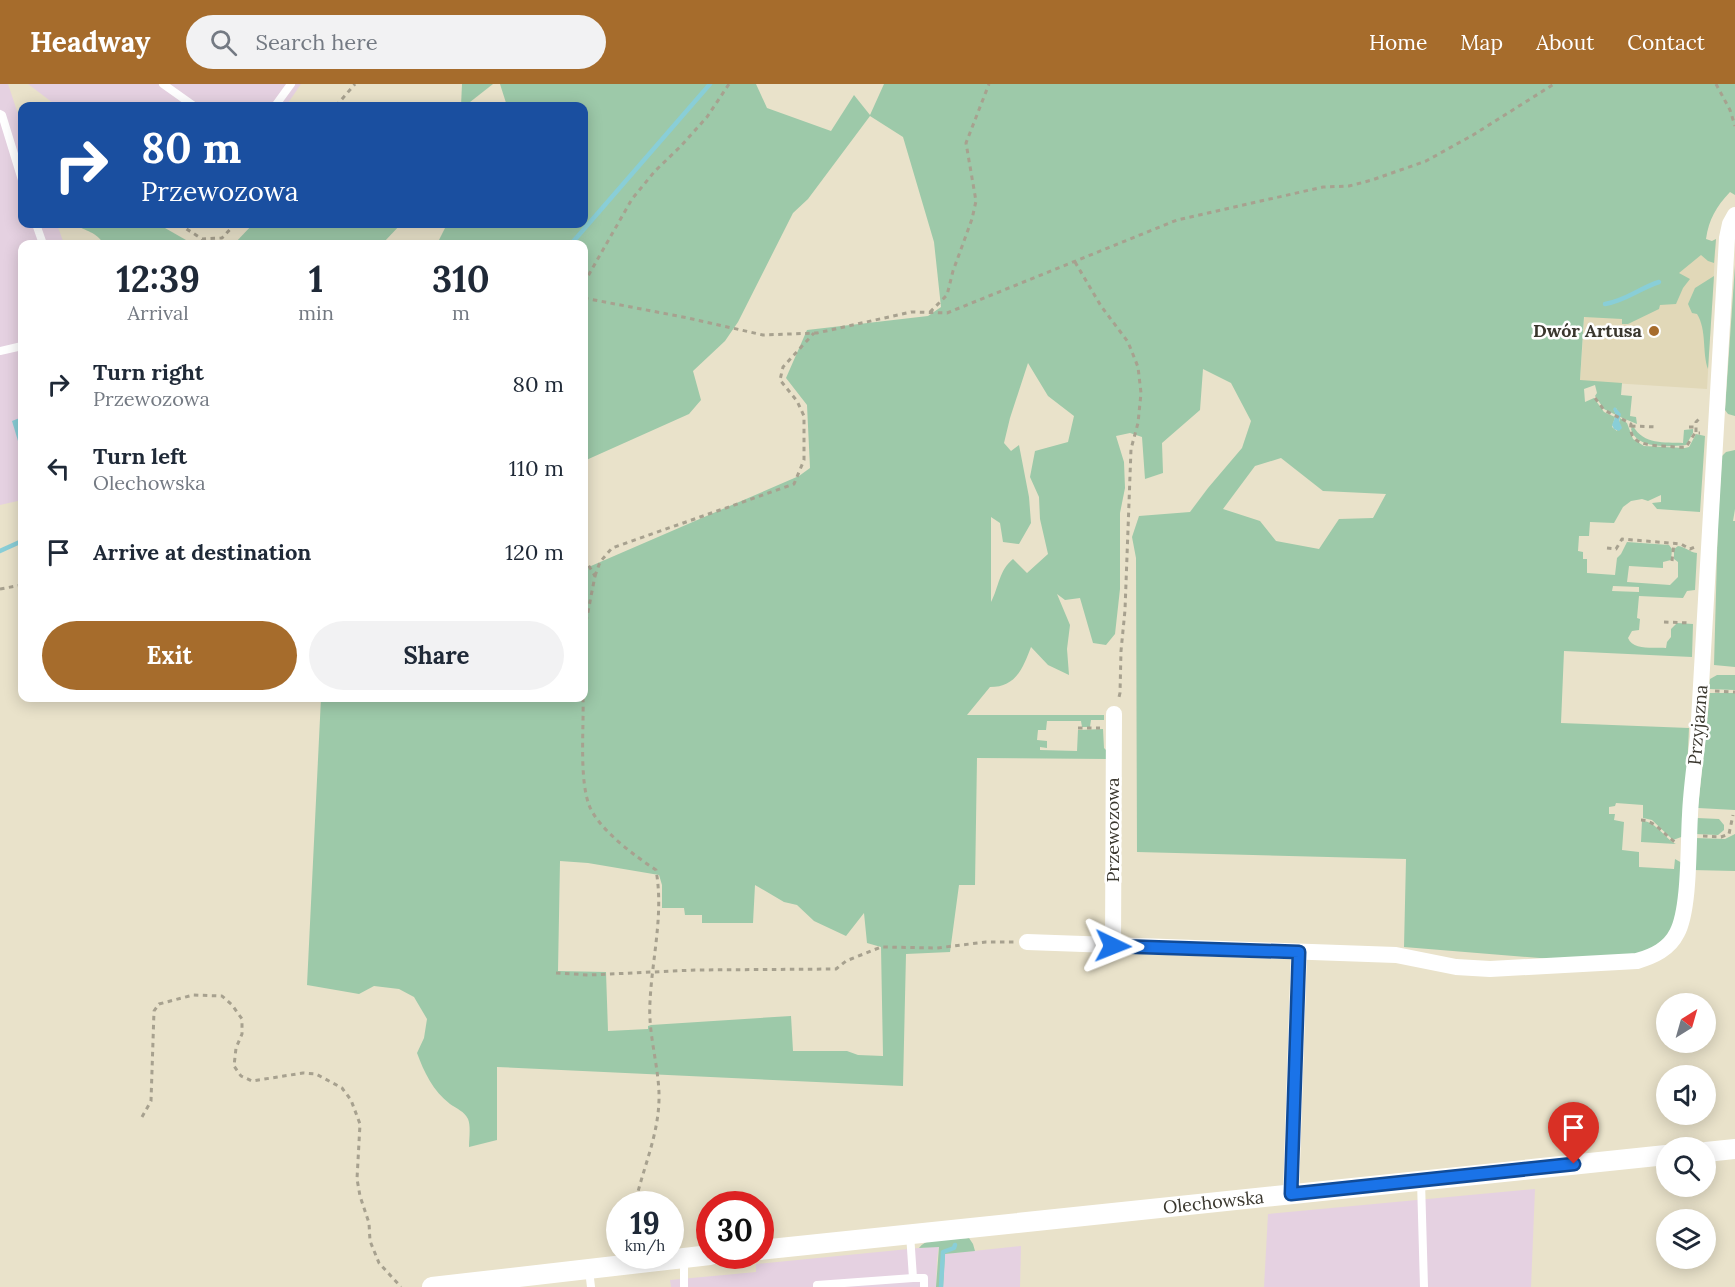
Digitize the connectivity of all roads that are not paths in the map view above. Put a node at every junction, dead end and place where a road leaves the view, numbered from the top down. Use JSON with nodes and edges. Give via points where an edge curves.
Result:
{"nodes":[{"id":1,"x":163,"y":84,"type":"edge"},
{"id":2,"x":291,"y":84,"type":"edge"},
{"id":3,"x":188,"y":102,"type":"edge"},
{"id":4,"x":278,"y":102,"type":"edge"},
{"id":5,"x":0,"y":114,"type":"edge"},
{"id":6,"x":18,"y":167,"type":"edge"},
{"id":7,"x":1732,"y":220,"type":"edge"},
{"id":8,"x":18,"y":347,"type":"edge"},
{"id":9,"x":0,"y":351,"type":"edge"},
{"id":10,"x":1114,"y":721,"type":"road end"},
{"id":11,"x":1028,"y":942,"type":"road end"},
{"id":12,"x":1113,"y":946,"type":"junction"},
{"id":13,"x":1299,"y":952,"type":"junction"},
{"id":14,"x":1735,"y":1149,"type":"edge"},
{"id":15,"x":1716,"y":1151,"type":"edge"},
{"id":16,"x":1656,"y":1156,"type":"edge"},
{"id":17,"x":1421,"y":1180,"type":"junction"},
{"id":18,"x":1291,"y":1194,"type":"junction"},
{"id":19,"x":910,"y":1234,"type":"junction"},
{"id":20,"x":774,"y":1249,"type":"edge"},
{"id":21,"x":696,"y":1257,"type":"edge"},
{"id":22,"x":684,"y":1258,"type":"edge"},
{"id":23,"x":632,"y":1269,"type":"edge"},
{"id":24,"x":684,"y":1269,"type":"edge"},
{"id":25,"x":590,"y":1278,"type":"edge"},
{"id":26,"x":914,"y":1278,"type":"junction"},
{"id":27,"x":432,"y":1287,"type":"edge"},
{"id":28,"x":684,"y":1287,"type":"edge"},
{"id":29,"x":817,"y":1287,"type":"edge"},
{"id":30,"x":924,"y":1287,"type":"edge"},
{"id":31,"x":1424,"y":1287,"type":"edge"}],
"edges":[{"from":1,"to":3,"type":"lane"},
{"from":2,"to":4,"type":"lane"},
{"from":5,"to":6,"type":"lane"},
{"from":7,"to":13,"type":"street","name":"Przyjazna","via":[[1727,238],[1698,737],[1682,922],[1671,942],[1651,957],[1637,960],[1490,969],[1456,967],[1396,955]]},
{"from":8,"to":9,"type":"lane"},
{"from":10,"to":12,"type":"street","name":"Przewozowa"},
{"from":11,"to":12,"type":"street"},
{"from":12,"to":13,"type":"street"},
{"from":13,"to":18,"type":"street"},
{"from":14,"to":15,"type":"street"},
{"from":16,"to":17,"type":"street","name":"Olechowska"},
{"from":17,"to":18,"type":"street","name":"Olechowska"},
{"from":17,"to":31,"type":"lane"},
{"from":18,"to":19,"type":"street","name":"Olechowska"},
{"from":19,"to":20,"type":"street","name":"Olechowska"},
{"from":19,"to":26,"type":"lane"},
{"from":21,"to":22,"type":"street"},
{"from":23,"to":25,"type":"street"},
{"from":24,"to":28,"type":"lane"},
{"from":25,"to":27,"type":"street"},
{"from":26,"to":29,"type":"lane"},
{"from":26,"to":30,"type":"lane","via":[[924,1278]]}]}
